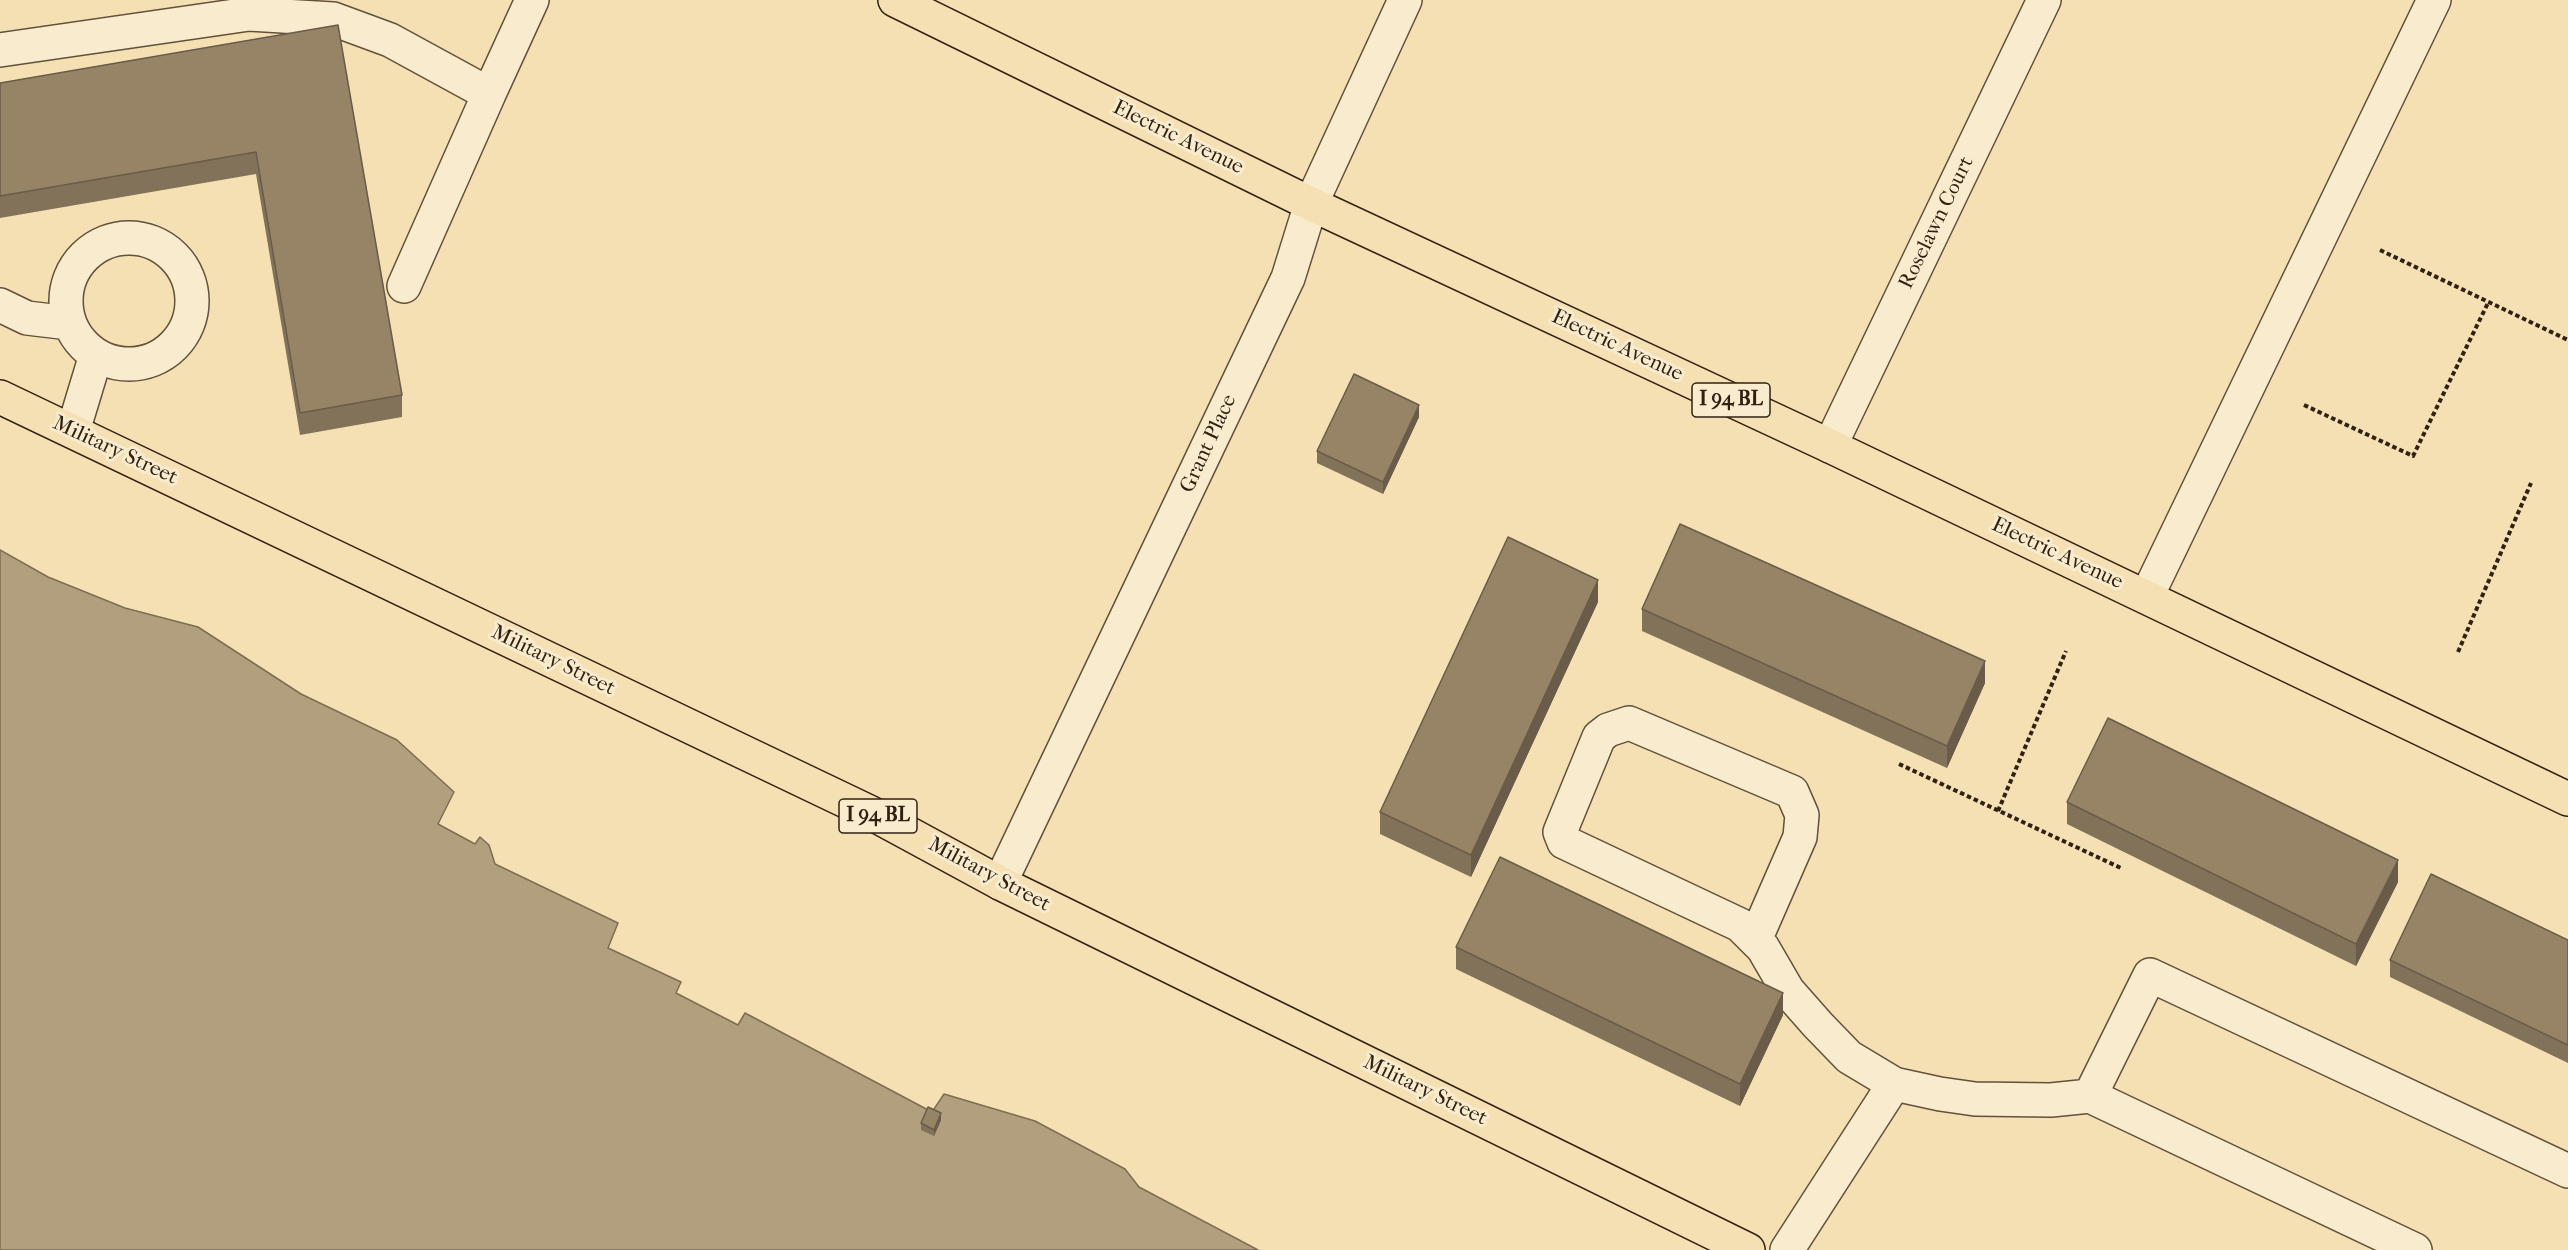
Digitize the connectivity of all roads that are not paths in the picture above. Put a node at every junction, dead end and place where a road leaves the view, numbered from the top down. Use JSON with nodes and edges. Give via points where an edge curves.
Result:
{"nodes":[{"id":1,"x":531,"y":0,"type":"edge"},
{"id":2,"x":895,"y":0,"type":"edge"},
{"id":3,"x":1405,"y":0,"type":"edge"},
{"id":4,"x":2043,"y":0,"type":"edge"},
{"id":5,"x":2433,"y":0,"type":"edge"},
{"id":6,"x":0,"y":50,"type":"edge"},
{"id":7,"x":489,"y":94,"type":"junction"},
{"id":8,"x":1311,"y":204,"type":"junction"},
{"id":9,"x":404,"y":286,"type":"dead end"},
{"id":10,"x":0,"y":305,"type":"edge"},
{"id":11,"x":69,"y":323,"type":"junction"},
{"id":12,"x":96,"y":355,"type":"junction"},
{"id":13,"x":0,"y":397,"type":"edge"},
{"id":14,"x":73,"y":431,"type":"junction"},
{"id":15,"x":1830,"y":446,"type":"junction"},
{"id":16,"x":2147,"y":596,"type":"junction"},
{"id":17,"x":2568,"y":799,"type":"edge"},
{"id":18,"x":1000,"y":883,"type":"junction"},
{"id":19,"x":1755,"y":939,"type":"junction"},
{"id":20,"x":1894,"y":1084,"type":"junction"},
{"id":21,"x":2090,"y":1095,"type":"junction"},
{"id":22,"x":2567,"y":1167,"type":"edge"},
{"id":23,"x":1748,"y":1250,"type":"edge"},
{"id":24,"x":1786,"y":1250,"type":"edge"},
{"id":25,"x":2415,"y":1250,"type":"edge"}],
"edges":[{"from":1,"to":7,"type":"street"},
{"from":2,"to":8,"type":"main road","name":"Electric Avenue","number":"I 94 BL"},
{"from":3,"to":8,"type":"street","name":"Grant Place"},
{"from":4,"to":15,"type":"street","name":"Roselawn Court"},
{"from":5,"to":16,"type":"street"},
{"from":6,"to":7,"type":"street","via":[[249,14],[333,19],[390,40]]},
{"from":7,"to":9,"type":"street"},
{"from":8,"to":15,"type":"main road","name":"Electric Avenue","number":"I 94 BL"},
{"from":8,"to":18,"type":"street","name":"Grant Place","via":[[1288,278]]},
{"from":10,"to":11,"type":"street","via":[[27,318]]},
{"from":11,"to":12,"type":"street","via":[[79,341]]},
{"from":11,"to":12,"type":"street","via":[[65,302],[69,281],[79,262],[94,248],[114,239],[135,237],[173,255],[192,291],[185,331],[156,359],[116,363]]},
{"from":12,"to":14,"type":"street"},
{"from":13,"to":14,"type":"main road","name":"Military Street","number":"I 94 BL"},
{"from":14,"to":18,"type":"main road","name":"Military Street","number":"I 94 BL","via":[[871,813]]},
{"from":15,"to":16,"type":"main road","name":"Electric Avenue","number":"I 94 BL"},
{"from":16,"to":17,"type":"main road","name":"Electric Avenue","number":"I 94 BL"},
{"from":18,"to":23,"type":"main road","name":"Military Street","number":"I 94 BL"},
{"from":19,"to":19,"type":"street","via":[[1740,925],[1564,842],[1560,832],[1599,737],[1608,730],[1629,723],[1792,792],[1802,815],[1800,837]]},
{"from":19,"to":20,"type":"street","via":[[1788,991],[1818,1024],[1850,1057]]},
{"from":20,"to":21,"type":"street","via":[[1975,1099],[2050,1100]]},
{"from":20,"to":24,"type":"street"},
{"from":21,"to":22,"type":"street","via":[[2150,975]]},
{"from":21,"to":25,"type":"street"}]}
